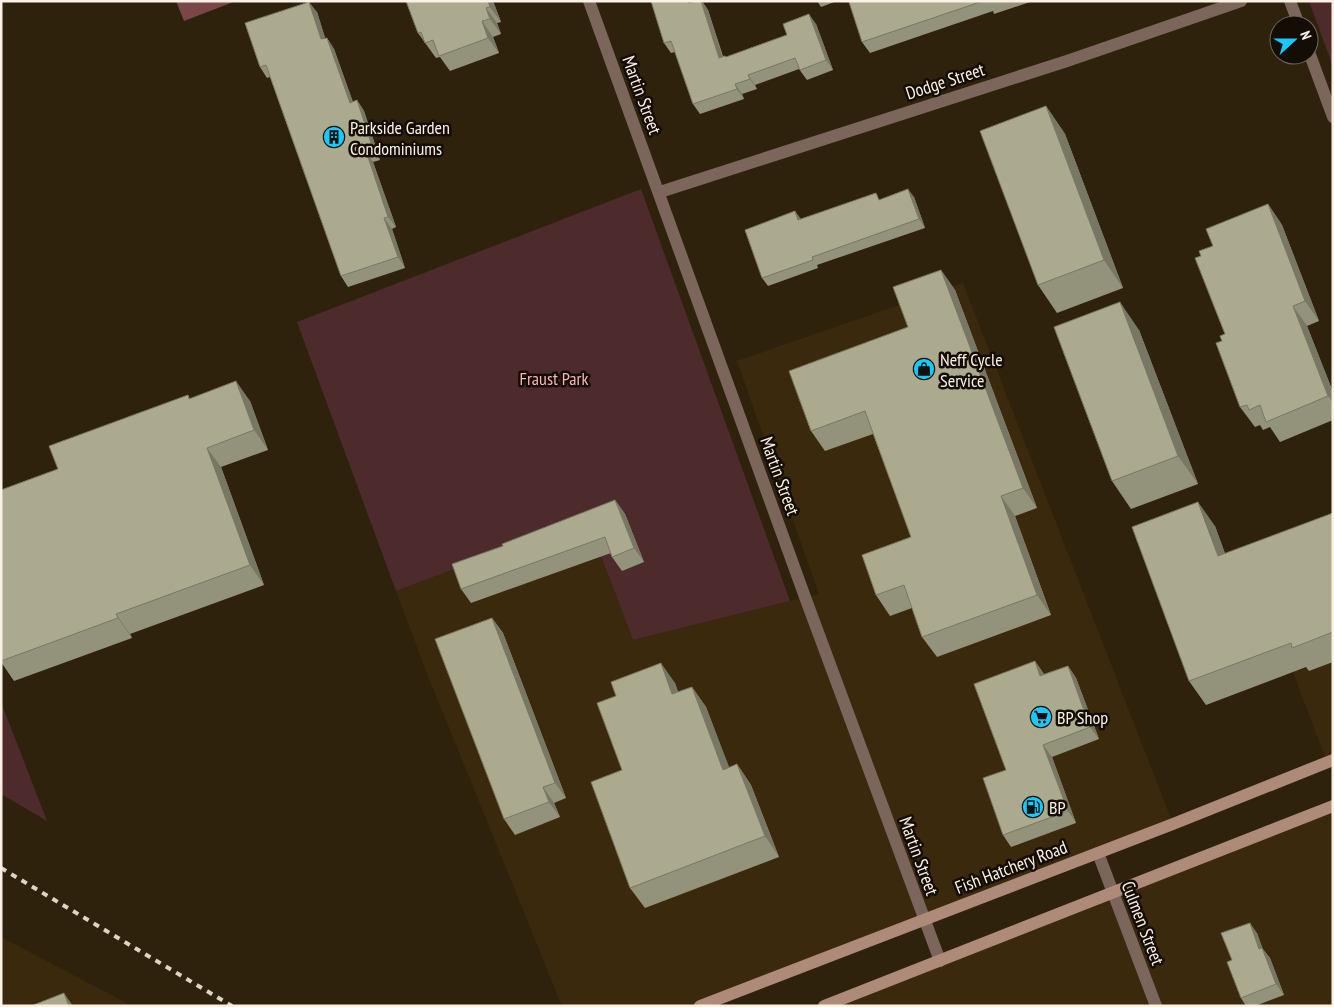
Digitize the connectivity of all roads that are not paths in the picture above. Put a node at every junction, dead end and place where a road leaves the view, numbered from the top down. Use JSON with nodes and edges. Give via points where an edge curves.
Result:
{"nodes":[{"id":1,"x":589,"y":1,"type":"edge"},
{"id":2,"x":1241,"y":1,"type":"edge"},
{"id":3,"x":1290,"y":1,"type":"edge"},
{"id":4,"x":1295,"y":15,"type":"edge"},
{"id":5,"x":1314,"y":65,"type":"edge"},
{"id":6,"x":1333,"y":117,"type":"edge"},
{"id":7,"x":660,"y":192,"type":"junction"},
{"id":8,"x":1333,"y":760,"type":"edge"},
{"id":9,"x":1333,"y":806,"type":"edge"},
{"id":10,"x":1098,"y":853,"type":"junction"},
{"id":11,"x":1113,"y":894,"type":"junction"},
{"id":12,"x":924,"y":919,"type":"junction"},
{"id":13,"x":940,"y":961,"type":"junction"},
{"id":14,"x":700,"y":1006,"type":"edge"},
{"id":15,"x":824,"y":1006,"type":"edge"},
{"id":16,"x":1156,"y":1006,"type":"edge"}],
"edges":[{"from":1,"to":7,"type":"street","name":"Martin Street"},
{"from":2,"to":7,"type":"street","name":"Dodge Street","via":[[1067,61]]},
{"from":3,"to":4,"type":"street"},
{"from":5,"to":6,"type":"street"},
{"from":7,"to":12,"type":"street","name":"Martin Street","via":[[801,588]]},
{"from":8,"to":10,"type":"main road","name":"Fish Hatchery Road"},
{"from":9,"to":11,"type":"main road"},
{"from":10,"to":11,"type":"street","name":"Culmen Street"},
{"from":10,"to":12,"type":"main road","name":"Fish Hatchery Road"},
{"from":11,"to":13,"type":"main road"},
{"from":11,"to":16,"type":"street","name":"Culmen Street"},
{"from":12,"to":13,"type":"street","name":"Martin Street"},
{"from":12,"to":14,"type":"main road","name":"Fish Hatchery Road"},
{"from":13,"to":15,"type":"main road"}]}
